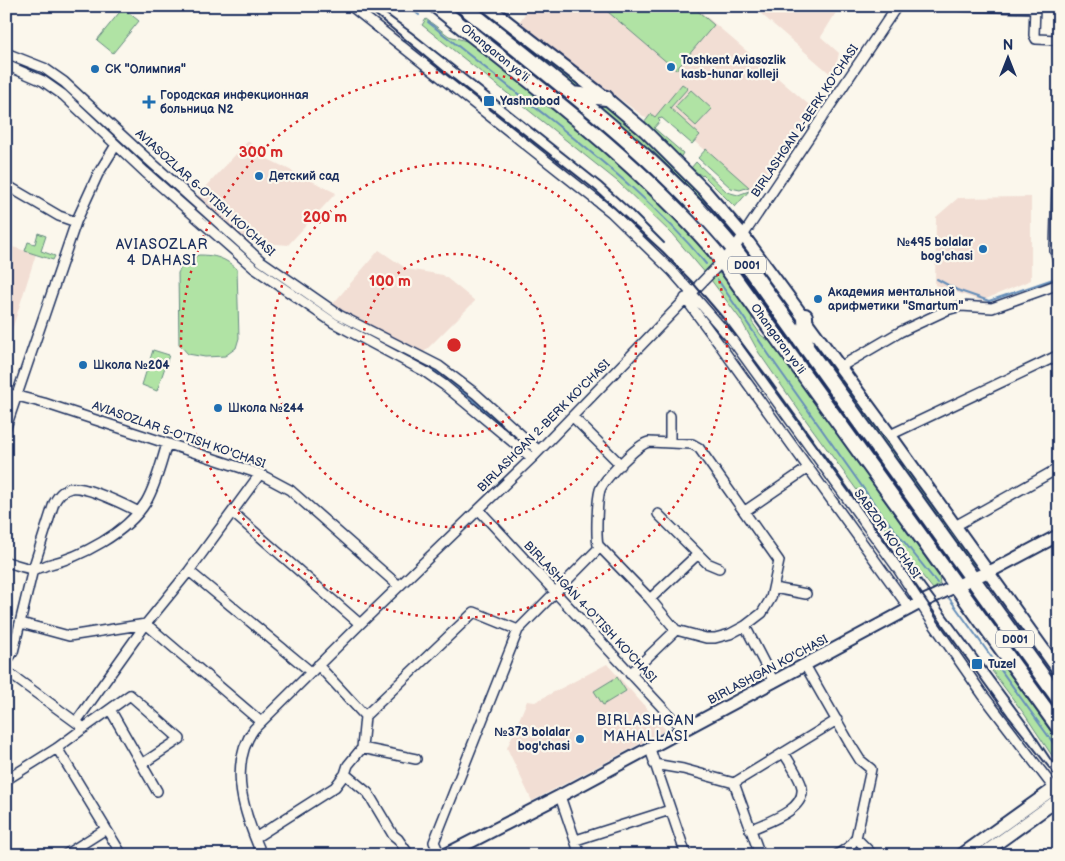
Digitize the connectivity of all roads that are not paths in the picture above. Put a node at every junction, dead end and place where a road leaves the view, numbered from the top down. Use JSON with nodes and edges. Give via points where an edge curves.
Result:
{"nodes":[{"id":1,"x":351,"y":6,"type":"edge"},
{"id":2,"x":436,"y":6,"type":"edge"},
{"id":3,"x":463,"y":6,"type":"edge"},
{"id":4,"x":487,"y":6,"type":"edge"},
{"id":5,"x":898,"y":6,"type":"edge"},
{"id":6,"x":961,"y":6,"type":"edge"},
{"id":7,"x":1035,"y":7,"type":"edge"},
{"id":8,"x":498,"y":34,"type":"junction"},
{"id":9,"x":1059,"y":40,"type":"edge"},
{"id":10,"x":6,"y":53,"type":"edge"},
{"id":11,"x":494,"y":53,"type":"junction"},
{"id":12,"x":6,"y":65,"type":"edge"},
{"id":13,"x":572,"y":94,"type":"junction"},
{"id":14,"x":606,"y":98,"type":"junction"},
{"id":15,"x":1059,"y":110,"type":"edge"},
{"id":16,"x":112,"y":134,"type":"junction"},
{"id":17,"x":116,"y":145,"type":"junction"},
{"id":18,"x":155,"y":175,"type":"junction"},
{"id":19,"x":6,"y":185,"type":"edge"},
{"id":20,"x":76,"y":222,"type":"junction"},
{"id":21,"x":743,"y":234,"type":"junction"},
{"id":22,"x":734,"y":249,"type":"junction"},
{"id":23,"x":722,"y":261,"type":"junction"},
{"id":24,"x":1059,"y":264,"type":"edge"},
{"id":25,"x":1059,"y":284,"type":"edge"},
{"id":26,"x":691,"y":291,"type":"junction"},
{"id":27,"x":685,"y":298,"type":"junction"},
{"id":28,"x":804,"y":316,"type":"junction"},
{"id":29,"x":806,"y":349,"type":"junction"},
{"id":30,"x":1059,"y":355,"type":"edge"},
{"id":31,"x":840,"y":367,"type":"junction"},
{"id":32,"x":759,"y":377,"type":"junction"},
{"id":33,"x":748,"y":384,"type":"junction"},
{"id":34,"x":6,"y":393,"type":"edge"},
{"id":35,"x":16,"y":396,"type":"junction"},
{"id":36,"x":670,"y":416,"type":"dead end"},
{"id":37,"x":573,"y":417,"type":"junction"},
{"id":38,"x":6,"y":427,"type":"edge"},
{"id":39,"x":890,"y":435,"type":"junction"},
{"id":40,"x":670,"y":442,"type":"junction"},
{"id":41,"x":167,"y":444,"type":"junction"},
{"id":42,"x":536,"y":454,"type":"junction"},
{"id":43,"x":621,"y":465,"type":"junction"},
{"id":44,"x":808,"y":468,"type":"junction"},
{"id":45,"x":1059,"y":468,"type":"edge"},
{"id":46,"x":260,"y":474,"type":"junction"},
{"id":47,"x":479,"y":510,"type":"junction"},
{"id":48,"x":745,"y":511,"type":"junction"},
{"id":49,"x":139,"y":512,"type":"junction"},
{"id":50,"x":233,"y":513,"type":"junction"},
{"id":51,"x":658,"y":514,"type":"dead end"},
{"id":52,"x":955,"y":526,"type":"junction"},
{"id":53,"x":1059,"y":535,"type":"edge"},
{"id":54,"x":600,"y":547,"type":"junction"},
{"id":55,"x":698,"y":554,"type":"junction"},
{"id":56,"x":6,"y":562,"type":"edge"},
{"id":57,"x":719,"y":568,"type":"dead end"},
{"id":58,"x":33,"y":569,"type":"junction"},
{"id":59,"x":189,"y":571,"type":"junction"},
{"id":60,"x":988,"y":572,"type":"junction"},
{"id":61,"x":971,"y":578,"type":"junction"},
{"id":62,"x":399,"y":586,"type":"junction"},
{"id":63,"x":956,"y":586,"type":"junction"},
{"id":64,"x":774,"y":588,"type":"junction"},
{"id":65,"x":554,"y":592,"type":"junction"},
{"id":66,"x":806,"y":594,"type":"dead end"},
{"id":67,"x":650,"y":599,"type":"junction"},
{"id":68,"x":920,"y":604,"type":"junction"},
{"id":69,"x":910,"y":609,"type":"junction"},
{"id":70,"x":21,"y":623,"type":"junction"},
{"id":71,"x":146,"y":624,"type":"junction"},
{"id":72,"x":360,"y":624,"type":"junction"},
{"id":73,"x":745,"y":626,"type":"junction"},
{"id":74,"x":518,"y":630,"type":"junction"},
{"id":75,"x":676,"y":630,"type":"junction"},
{"id":76,"x":6,"y":662,"type":"edge"},
{"id":77,"x":318,"y":665,"type":"junction"},
{"id":78,"x":805,"y":665,"type":"junction"},
{"id":79,"x":6,"y":671,"type":"edge"},
{"id":80,"x":1059,"y":671,"type":"edge"},
{"id":81,"x":311,"y":672,"type":"junction"},
{"id":82,"x":630,"y":674,"type":"junction"},
{"id":83,"x":774,"y":682,"type":"junction"},
{"id":84,"x":1052,"y":685,"type":"edge"},
{"id":85,"x":1059,"y":699,"type":"edge"},
{"id":86,"x":110,"y":711,"type":"junction"},
{"id":87,"x":365,"y":716,"type":"junction"},
{"id":88,"x":837,"y":720,"type":"junction"},
{"id":89,"x":76,"y":722,"type":"junction"},
{"id":90,"x":261,"y":722,"type":"junction"},
{"id":91,"x":84,"y":728,"type":"junction"},
{"id":92,"x":1059,"y":728,"type":"edge"},
{"id":93,"x":684,"y":731,"type":"junction"},
{"id":94,"x":57,"y":748,"type":"junction"},
{"id":95,"x":362,"y":748,"type":"junction"},
{"id":96,"x":650,"y":749,"type":"junction"},
{"id":97,"x":784,"y":753,"type":"junction"},
{"id":98,"x":416,"y":759,"type":"dead end"},
{"id":99,"x":142,"y":764,"type":"junction"},
{"id":100,"x":654,"y":764,"type":"junction"},
{"id":101,"x":345,"y":774,"type":"junction"},
{"id":102,"x":6,"y":780,"type":"edge"},
{"id":103,"x":734,"y":783,"type":"junction"},
{"id":104,"x":157,"y":791,"type":"dead end"},
{"id":105,"x":1058,"y":792,"type":"edge"},
{"id":106,"x":560,"y":796,"type":"junction"},
{"id":107,"x":670,"y":810,"type":"junction"},
{"id":108,"x":106,"y":829,"type":"junction"},
{"id":109,"x":750,"y":830,"type":"junction"},
{"id":110,"x":255,"y":838,"type":"junction"},
{"id":111,"x":856,"y":838,"type":"junction"},
{"id":112,"x":576,"y":840,"type":"junction"},
{"id":113,"x":966,"y":853,"type":"edge"},
{"id":114,"x":65,"y":855,"type":"edge"},
{"id":115,"x":122,"y":855,"type":"edge"},
{"id":116,"x":262,"y":855,"type":"edge"},
{"id":117,"x":409,"y":855,"type":"edge"},
{"id":118,"x":440,"y":855,"type":"edge"},
{"id":119,"x":445,"y":855,"type":"edge"},
{"id":120,"x":580,"y":855,"type":"edge"},
{"id":121,"x":686,"y":855,"type":"edge"},
{"id":122,"x":760,"y":855,"type":"edge"},
{"id":123,"x":837,"y":855,"type":"edge"},
{"id":124,"x":873,"y":855,"type":"edge"},
{"id":125,"x":981,"y":855,"type":"edge"}],
"edges":[{"from":1,"to":26,"type":"street","name":"SABZOR KO'CHASI","via":[[611,212]]},
{"from":2,"to":11,"type":"highway","name":"Ohangaron yoʻli","number":"D001"},
{"from":3,"to":8,"type":"highway","name":"Ohangaron yoʻli","number":"D001"},
{"from":4,"to":14,"type":"main road"},
{"from":5,"to":21,"type":"street","name":"BIRLASHGAN 2-BERK KO'CHASI"},
{"from":6,"to":7,"type":"street"},
{"from":7,"to":9,"type":"street","via":[[1036,39]]},
{"from":8,"to":11,"type":"highway","via":[[490,41]]},
{"from":8,"to":13,"type":"highway","name":"Ohangaron yoʻli","number":"D001"},
{"from":10,"to":16,"type":"street","name":"AVIASOZLAR 6-O'TISH KO'CHASI","via":[[56,76]]},
{"from":11,"to":23,"type":"highway","name":"Ohangaron yoʻli","number":"D001","via":[[648,181]]},
{"from":12,"to":16,"type":"street","name":"AVIASOZLAR 6-O'TISH KO'CHASI","via":[[50,85]]},
{"from":13,"to":14,"type":"highway"},
{"from":13,"to":22,"type":"highway","name":"Ohangaron yoʻli","number":"D001","via":[[658,167]]},
{"from":14,"to":21,"type":"main road","via":[[664,149]]},
{"from":15,"to":24,"type":"street","via":[[1055,252]]},
{"from":16,"to":17,"type":"street","name":"AVIASOZLAR 6-O'TISH KO'CHASI"},
{"from":16,"to":18,"type":"street","name":"AVIASOZLAR 6-O'TISH KO'CHASI"},
{"from":17,"to":18,"type":"street","name":"AVIASOZLAR 6-O'TISH KO'CHASI"},
{"from":17,"to":20,"type":"street","via":[[98,174]]},
{"from":18,"to":42,"type":"street","name":"AVIASOZLAR 6-O'TISH KO'CHASI","via":[[240,257],[272,276],[334,323],[424,371],[448,379]]},
{"from":19,"to":20,"type":"street","via":[[59,216]]},
{"from":20,"to":35,"type":"street"},
{"from":21,"to":22,"type":"street","name":"BIRLASHGAN 2-BERK KO'CHASI"},
{"from":21,"to":28,"type":"main road"},
{"from":22,"to":23,"type":"street","name":"BIRLASHGAN 2-BERK KO'CHASI"},
{"from":22,"to":29,"type":"highway","name":"Ohangaron yoʻli","number":"D001"},
{"from":23,"to":26,"type":"street","name":"BIRLASHGAN 2-BERK KO'CHASI"},
{"from":23,"to":63,"type":"highway","name":"Ohangaron yoʻli","number":"D001"},
{"from":25,"to":31,"type":"street","via":[[992,308],[961,306],[947,310],[900,332]]},
{"from":26,"to":27,"type":"street","name":"BIRLASHGAN 2-BERK KO'CHASI"},
{"from":26,"to":32,"type":"street","name":"SABZOR KO'CHASI"},
{"from":27,"to":33,"type":"street"},
{"from":27,"to":37,"type":"street","name":"BIRLASHGAN 2-BERK KO'CHASI"},
{"from":28,"to":29,"type":"highway"},
{"from":28,"to":31,"type":"main road"},
{"from":29,"to":61,"type":"highway","name":"Ohangaron yoʻli","number":"D001"},
{"from":30,"to":39,"type":"street"},
{"from":31,"to":39,"type":"main road"},
{"from":32,"to":33,"type":"street"},
{"from":32,"to":68,"type":"street","name":"SABZOR KO'CHASI"},
{"from":33,"to":44,"type":"street"},
{"from":34,"to":35,"type":"street","name":"AVIASOZLAR 5-O'TISH KO'CHASI"},
{"from":35,"to":38,"type":"street"},
{"from":35,"to":41,"type":"street","name":"AVIASOZLAR 5-O'TISH KO'CHASI"},
{"from":36,"to":40,"type":"street"},
{"from":37,"to":42,"type":"street","name":"BIRLASHGAN 2-BERK KO'CHASI"},
{"from":37,"to":43,"type":"street"},
{"from":39,"to":52,"type":"main road"},
{"from":40,"to":43,"type":"street","via":[[644,443]]},
{"from":40,"to":48,"type":"street","via":[[700,448]]},
{"from":41,"to":46,"type":"street","name":"AVIASOZLAR 5-O'TISH KO'CHASI"},
{"from":41,"to":49,"type":"street","via":[[150,494]]},
{"from":42,"to":47,"type":"street","name":"BIRLASHGAN 2-BERK KO'CHASI"},
{"from":43,"to":54,"type":"street","via":[[600,491]]},
{"from":44,"to":48,"type":"street"},
{"from":44,"to":69,"type":"street"},
{"from":45,"to":52,"type":"street"},
{"from":46,"to":50,"type":"street"},
{"from":46,"to":62,"type":"street","name":"AVIASOZLAR 5-O'TISH KO'CHASI","via":[[290,490]]},
{"from":47,"to":62,"type":"street","name":"BIRLASHGAN 2-BERK KO'CHASI"},
{"from":47,"to":65,"type":"street","name":"BIRLASHGAN 4-O'TISH KO'CHASI"},
{"from":48,"to":64,"type":"street","via":[[780,560]]},
{"from":49,"to":58,"type":"street","via":[[91,549]]},
{"from":49,"to":58,"type":"street","via":[[78,488],[64,491],[54,503]]},
{"from":50,"to":59,"type":"street"},
{"from":50,"to":72,"type":"street"},
{"from":51,"to":55,"type":"street"},
{"from":52,"to":60,"type":"main road"},
{"from":53,"to":60,"type":"main road","name":"BIRLASHGAN KO'CHASI"},
{"from":54,"to":65,"type":"street"},
{"from":54,"to":67,"type":"street"},
{"from":55,"to":57,"type":"street"},
{"from":55,"to":67,"type":"street"},
{"from":56,"to":58,"type":"street"},
{"from":58,"to":70,"type":"street"},
{"from":59,"to":71,"type":"street"},
{"from":59,"to":81,"type":"street"},
{"from":60,"to":61,"type":"main road","name":"BIRLASHGAN KO'CHASI"},
{"from":60,"to":80,"type":"main road"},
{"from":61,"to":63,"type":"main road","name":"BIRLASHGAN KO'CHASI"},
{"from":61,"to":84,"type":"highway","name":"Ohangaron yoʻli","number":"D001"},
{"from":62,"to":72,"type":"street","name":"BIRLASHGAN 2-BERK KO'CHASI"},
{"from":63,"to":68,"type":"main road","name":"BIRLASHGAN KO'CHASI"},
{"from":63,"to":92,"type":"highway","name":"Ohangaron yoʻli","number":"D001"},
{"from":64,"to":66,"type":"street"},
{"from":64,"to":73,"type":"street","via":[[766,608]]},
{"from":65,"to":74,"type":"street"},
{"from":65,"to":82,"type":"street","name":"BIRLASHGAN 4-O'TISH KO'CHASI"},
{"from":67,"to":75,"type":"street"},
{"from":68,"to":69,"type":"main road","name":"BIRLASHGAN KO'CHASI"},
{"from":68,"to":105,"type":"street","name":"SABZOR KO'CHASI","via":[[983,695]]},
{"from":69,"to":78,"type":"main road","name":"BIRLASHGAN KO'CHASI"},
{"from":70,"to":71,"type":"street","via":[[68,636]]},
{"from":70,"to":76,"type":"street","via":[[13,652]]},
{"from":71,"to":89,"type":"street"},
{"from":71,"to":90,"type":"street"},
{"from":72,"to":77,"type":"street","name":"BIRLASHGAN 2-BERK KO'CHASI"},
{"from":73,"to":75,"type":"street","via":[[715,638]]},
{"from":73,"to":83,"type":"street"},
{"from":74,"to":87,"type":"street","via":[[474,612]]},
{"from":74,"to":118,"type":"street","via":[[434,842]]},
{"from":75,"to":82,"type":"street"},
{"from":77,"to":81,"type":"street","name":"BIRLASHGAN 2-BERK KO'CHASI"},
{"from":77,"to":87,"type":"street"},
{"from":78,"to":83,"type":"main road","name":"BIRLASHGAN KO'CHASI"},
{"from":78,"to":88,"type":"street"},
{"from":79,"to":89,"type":"street"},
{"from":81,"to":90,"type":"street","name":"BIRLASHGAN 2-BERK KO'CHASI"},
{"from":82,"to":93,"type":"street","name":"BIRLASHGAN 4-O'TISH KO'CHASI"},
{"from":83,"to":93,"type":"main road","name":"BIRLASHGAN KO'CHASI"},
{"from":84,"to":85,"type":"highway","name":"Ohangaron yoʻli","number":"D001"},
{"from":86,"to":91,"type":"street"},
{"from":86,"to":99,"type":"street"},
{"from":86,"to":99,"type":"street","via":[[130,695],[180,739]]},
{"from":87,"to":95,"type":"street"},
{"from":88,"to":97,"type":"street"},
{"from":88,"to":111,"type":"street","via":[[860,760],[871,769]]},
{"from":89,"to":91,"type":"street"},
{"from":90,"to":110,"type":"street","name":"BIRLASHGAN 2-BERK KO'CHASI","via":[[245,744],[240,781],[245,810]]},
{"from":91,"to":94,"type":"street"},
{"from":93,"to":96,"type":"main road","name":"BIRLASHGAN KO'CHASI"},
{"from":94,"to":102,"type":"street"},
{"from":94,"to":108,"type":"street"},
{"from":95,"to":98,"type":"street"},
{"from":95,"to":101,"type":"street"},
{"from":96,"to":100,"type":"street"},
{"from":96,"to":106,"type":"main road","name":"BIRLASHGAN KO'CHASI"},
{"from":97,"to":103,"type":"street"},
{"from":97,"to":109,"type":"street","via":[[802,786],[800,799],[788,812]]},
{"from":99,"to":104,"type":"street"},
{"from":100,"to":103,"type":"street"},
{"from":100,"to":107,"type":"street"},
{"from":101,"to":110,"type":"street","via":[[335,787]]},
{"from":101,"to":117,"type":"street","via":[[368,794]]},
{"from":103,"to":109,"type":"street"},
{"from":105,"to":113,"type":"main road"},
{"from":105,"to":125,"type":"main road"},
{"from":106,"to":112,"type":"street"},
{"from":106,"to":119,"type":"main road","name":"BIRLASHGAN KO'CHASI"},
{"from":107,"to":112,"type":"street"},
{"from":107,"to":121,"type":"street"},
{"from":108,"to":114,"type":"street"},
{"from":108,"to":115,"type":"street"},
{"from":109,"to":122,"type":"street"},
{"from":110,"to":116,"type":"street","name":"BIRLASHGAN 2-BERK KO'CHASI"},
{"from":111,"to":123,"type":"street"},
{"from":111,"to":124,"type":"street"},
{"from":112,"to":120,"type":"street"}]}
